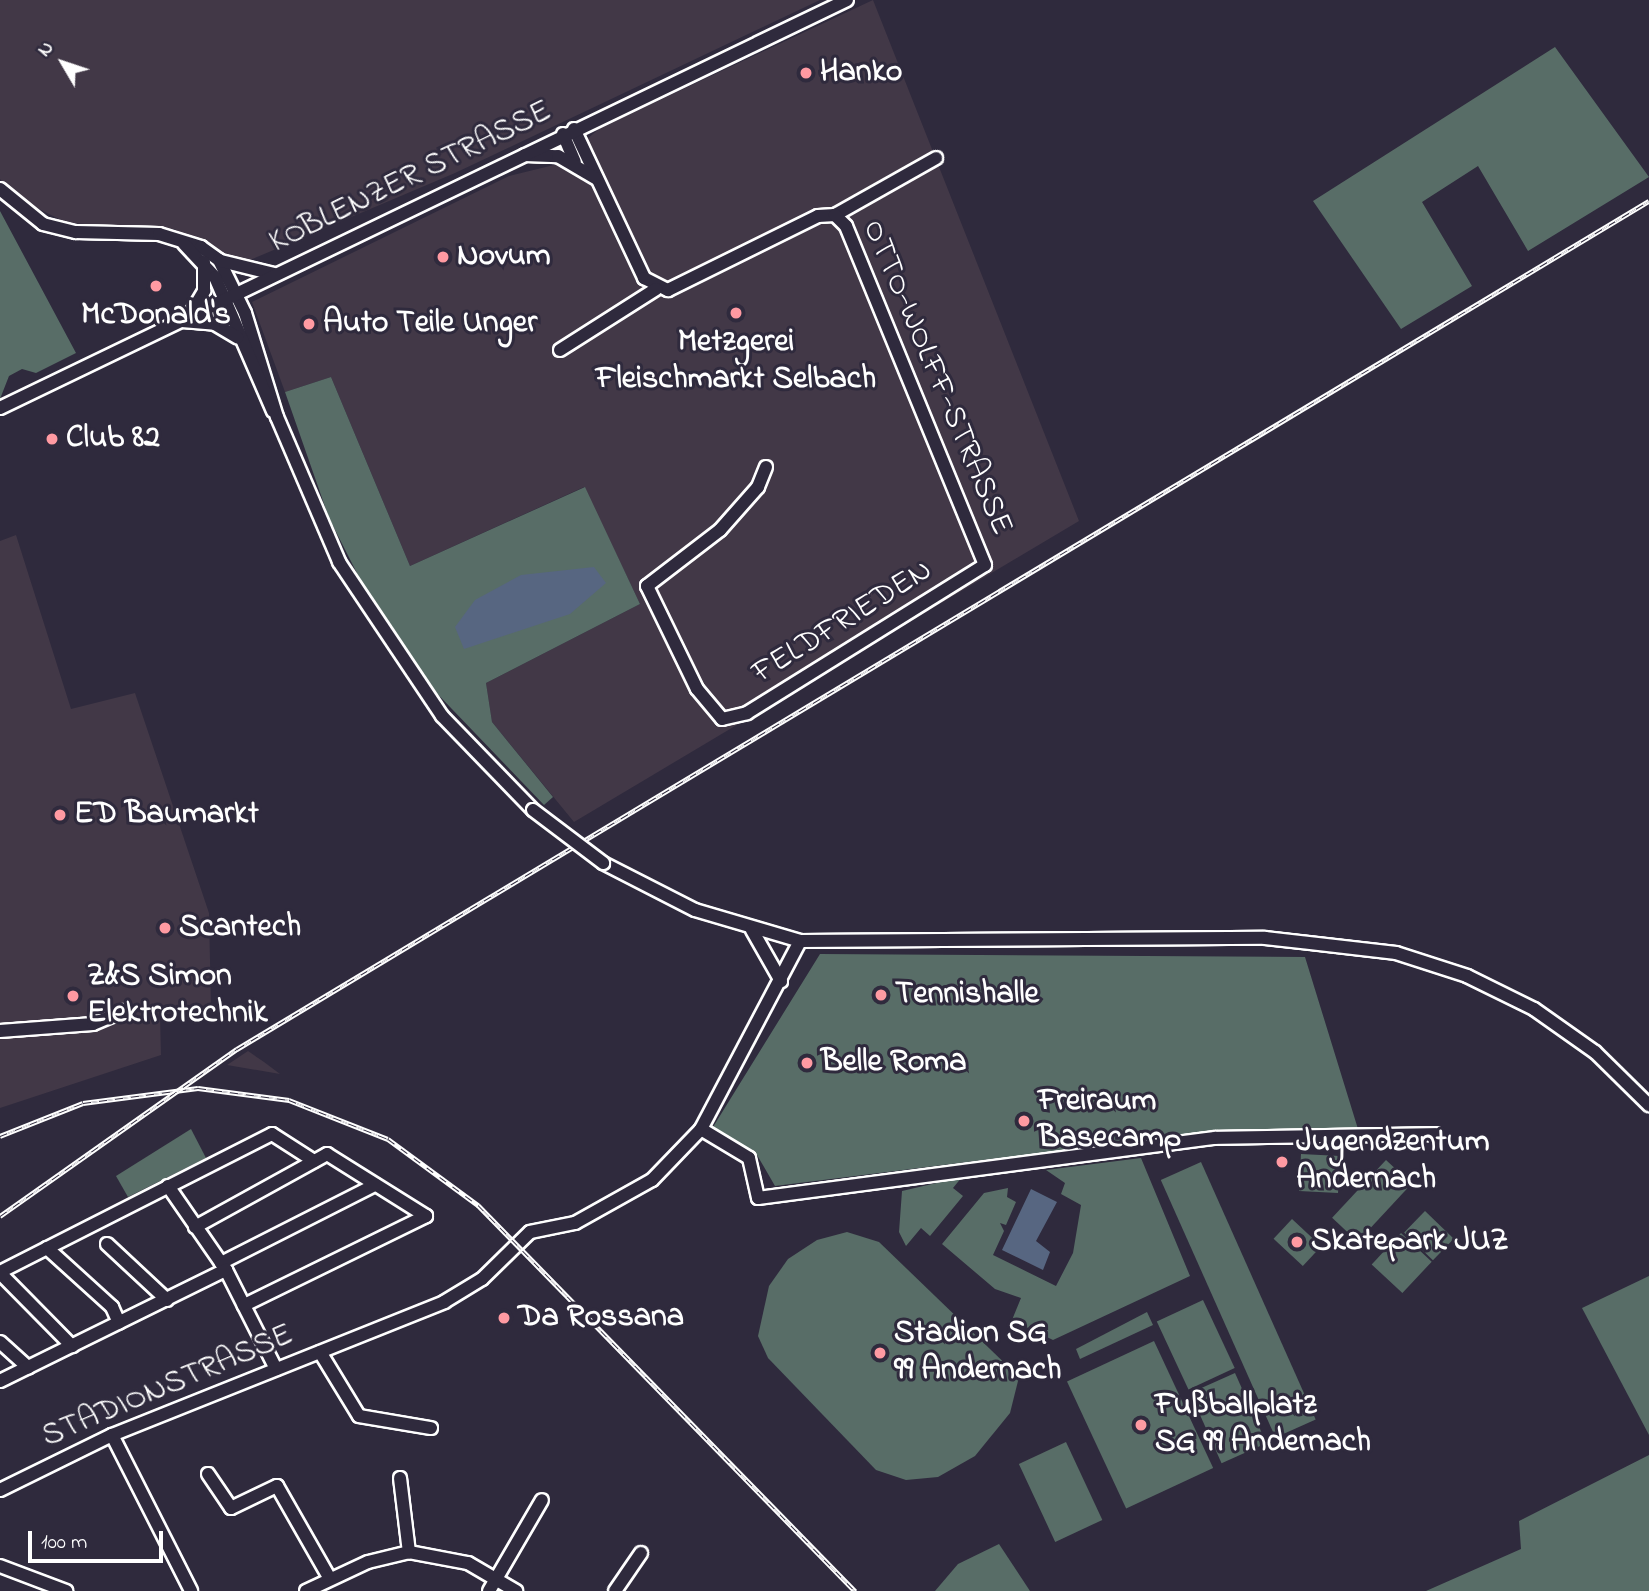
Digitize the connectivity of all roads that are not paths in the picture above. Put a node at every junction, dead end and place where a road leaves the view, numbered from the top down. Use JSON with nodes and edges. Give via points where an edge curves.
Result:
{"nodes":[{"id":1,"x":847,"y":0,"type":"edge"},
{"id":2,"x":568,"y":132,"type":"junction"},
{"id":3,"x":521,"y":155,"type":"junction"},
{"id":4,"x":936,"y":158,"type":"dead end"},
{"id":5,"x":575,"y":163,"type":"junction"},
{"id":6,"x":595,"y":178,"type":"junction"},
{"id":7,"x":0,"y":189,"type":"edge"},
{"id":8,"x":835,"y":215,"type":"junction"},
{"id":9,"x":175,"y":237,"type":"junction"},
{"id":10,"x":219,"y":260,"type":"junction"},
{"id":11,"x":204,"y":262,"type":"junction"},
{"id":12,"x":274,"y":274,"type":"junction"},
{"id":13,"x":656,"y":289,"type":"junction"},
{"id":14,"x":231,"y":295,"type":"junction"},
{"id":15,"x":184,"y":318,"type":"junction"},
{"id":16,"x":238,"y":338,"type":"junction"},
{"id":17,"x":560,"y":350,"type":"dead end"},
{"id":18,"x":0,"y":408,"type":"edge"},
{"id":19,"x":277,"y":417,"type":"junction"},
{"id":20,"x":766,"y":467,"type":"dead end"},
{"id":21,"x":985,"y":565,"type":"joint"},
{"id":22,"x":752,"y":930,"type":"junction"},
{"id":23,"x":800,"y":941,"type":"junction"},
{"id":24,"x":781,"y":981,"type":"junction"},
{"id":25,"x":124,"y":1011,"type":"dead end"},
{"id":26,"x":0,"y":1031,"type":"edge"},
{"id":27,"x":1649,"y":1105,"type":"edge"},
{"id":28,"x":701,"y":1129,"type":"junction"},
{"id":29,"x":1436,"y":1134,"type":"dead end"},
{"id":30,"x":314,"y":1161,"type":"junction"},
{"id":31,"x":376,"y":1185,"type":"junction"},
{"id":32,"x":168,"y":1186,"type":"junction"},
{"id":33,"x":195,"y":1227,"type":"junction"},
{"id":34,"x":107,"y":1244,"type":"dead end"},
{"id":35,"x":47,"y":1248,"type":"junction"},
{"id":36,"x":223,"y":1267,"type":"junction"},
{"id":37,"x":0,"y":1273,"type":"edge"},
{"id":38,"x":167,"y":1300,"type":"junction"},
{"id":39,"x":244,"y":1305,"type":"junction"},
{"id":40,"x":119,"y":1323,"type":"junction"},
{"id":41,"x":0,"y":1342,"type":"edge"},
{"id":42,"x":72,"y":1346,"type":"junction"},
{"id":43,"x":320,"y":1352,"type":"junction"},
{"id":44,"x":28,"y":1367,"type":"junction"},
{"id":45,"x":276,"y":1369,"type":"junction"},
{"id":46,"x":0,"y":1381,"type":"edge"},
{"id":47,"x":431,"y":1428,"type":"dead end"},
{"id":48,"x":112,"y":1435,"type":"junction"},
{"id":49,"x":208,"y":1474,"type":"dead end"},
{"id":50,"x":400,"y":1478,"type":"dead end"},
{"id":51,"x":0,"y":1490,"type":"edge"},
{"id":52,"x":542,"y":1500,"type":"dead end"},
{"id":53,"x":409,"y":1552,"type":"junction"},
{"id":54,"x":641,"y":1553,"type":"dead end"},
{"id":55,"x":0,"y":1566,"type":"edge"},
{"id":56,"x":29,"y":1577,"type":"junction"},
{"id":57,"x":329,"y":1577,"type":"junction"},
{"id":58,"x":497,"y":1579,"type":"junction"},
{"id":59,"x":37,"y":1591,"type":"edge"},
{"id":60,"x":66,"y":1591,"type":"edge"},
{"id":61,"x":191,"y":1591,"type":"edge"},
{"id":62,"x":306,"y":1591,"type":"edge"},
{"id":63,"x":489,"y":1591,"type":"edge"},
{"id":64,"x":516,"y":1591,"type":"edge"},
{"id":65,"x":615,"y":1591,"type":"edge"}],
"edges":[{"from":1,"to":2,"type":"street","name":"KOBLENZER STRASSE"},
{"from":2,"to":3,"type":"street","name":"KOBLENZER STRASSE"},
{"from":2,"to":5,"type":"street"},
{"from":2,"to":6,"type":"street"},
{"from":3,"to":5,"type":"street"},
{"from":3,"to":12,"type":"street","name":"KOBLENZER STRASSE"},
{"from":4,"to":8,"type":"street"},
{"from":5,"to":6,"type":"street"},
{"from":6,"to":13,"type":"street","via":[[644,278]]},
{"from":7,"to":9,"type":"street","via":[[26,215],[55,228]]},
{"from":8,"to":13,"type":"street","via":[[818,216],[678,287]]},
{"from":8,"to":21,"type":"street","name":"OTTO-WOLFF-STRASSE","via":[[846,226]]},
{"from":9,"to":10,"type":"street"},
{"from":9,"to":11,"type":"street"},
{"from":10,"to":12,"type":"street"},
{"from":10,"to":14,"type":"street"},
{"from":11,"to":14,"type":"street"},
{"from":11,"to":15,"type":"street","via":[[204,291]]},
{"from":12,"to":14,"type":"street","name":"KOBLENZER STRASSE"},
{"from":13,"to":17,"type":"street"},
{"from":14,"to":15,"type":"street","name":"KOBLENZER STRASSE"},
{"from":14,"to":16,"type":"street"},
{"from":14,"to":19,"type":"street"},
{"from":15,"to":16,"type":"street","via":[[215,324]]},
{"from":15,"to":18,"type":"street","name":"KOBLENZER STRASSE"},
{"from":16,"to":19,"type":"street"},
{"from":19,"to":22,"type":"street","bridge":true,"via":[[339,562],[384,637],[442,716],[533,810],[603,863],[656,894]]},
{"from":20,"to":21,"type":"street","name":"FELDFRIEDEN","via":[[758,487],[720,530],[647,586],[708,708],[726,720],[782,692]]},
{"from":22,"to":23,"type":"street"},
{"from":22,"to":24,"type":"street"},
{"from":23,"to":24,"type":"street","name":"STADIONSTRASSE"},
{"from":23,"to":27,"type":"street","via":[[1252,938],[1372,948],[1444,967],[1524,1003],[1595,1052]]},
{"from":24,"to":28,"type":"street","name":"STADIONSTRASSE"},
{"from":25,"to":26,"type":"street","via":[[93,1024]]},
{"from":28,"to":29,"type":"street","via":[[749,1158],[758,1198],[1215,1138]]},
{"from":28,"to":43,"type":"street","name":"STADIONSTRASSE","via":[[652,1180],[575,1223],[530,1232],[482,1279],[444,1301]]},
{"from":30,"to":31,"type":"street","via":[[327,1154]]},
{"from":30,"to":32,"type":"street","via":[[272,1134]]},
{"from":30,"to":33,"type":"street"},
{"from":31,"to":36,"type":"street"},
{"from":31,"to":39,"type":"street","via":[[426,1216]]},
{"from":32,"to":33,"type":"street"},
{"from":32,"to":35,"type":"street"},
{"from":33,"to":36,"type":"street"},
{"from":34,"to":38,"type":"street"},
{"from":35,"to":37,"type":"street"},
{"from":35,"to":40,"type":"street","via":[[111,1307]]},
{"from":36,"to":38,"type":"street"},
{"from":36,"to":39,"type":"street"},
{"from":37,"to":42,"type":"street"},
{"from":38,"to":40,"type":"street"},
{"from":39,"to":45,"type":"street"},
{"from":40,"to":42,"type":"street"},
{"from":41,"to":44,"type":"street"},
{"from":42,"to":44,"type":"street"},
{"from":43,"to":45,"type":"street","name":"STADIONSTRASSE"},
{"from":43,"to":47,"type":"street","name":"STADIONSTRASSE","via":[[359,1416]]},
{"from":44,"to":46,"type":"street"},
{"from":45,"to":48,"type":"street","name":"STADIONSTRASSE"},
{"from":48,"to":51,"type":"street","name":"STADIONSTRASSE"},
{"from":48,"to":61,"type":"street"},
{"from":49,"to":57,"type":"street","via":[[232,1508],[277,1486]]},
{"from":50,"to":53,"type":"street"},
{"from":52,"to":58,"type":"street"},
{"from":53,"to":57,"type":"street"},
{"from":53,"to":58,"type":"street","via":[[468,1563]]},
{"from":54,"to":65,"type":"street"},
{"from":55,"to":56,"type":"street"},
{"from":56,"to":59,"type":"street"},
{"from":56,"to":60,"type":"street"},
{"from":57,"to":62,"type":"street"},
{"from":58,"to":63,"type":"street"},
{"from":58,"to":64,"type":"street"}]}
